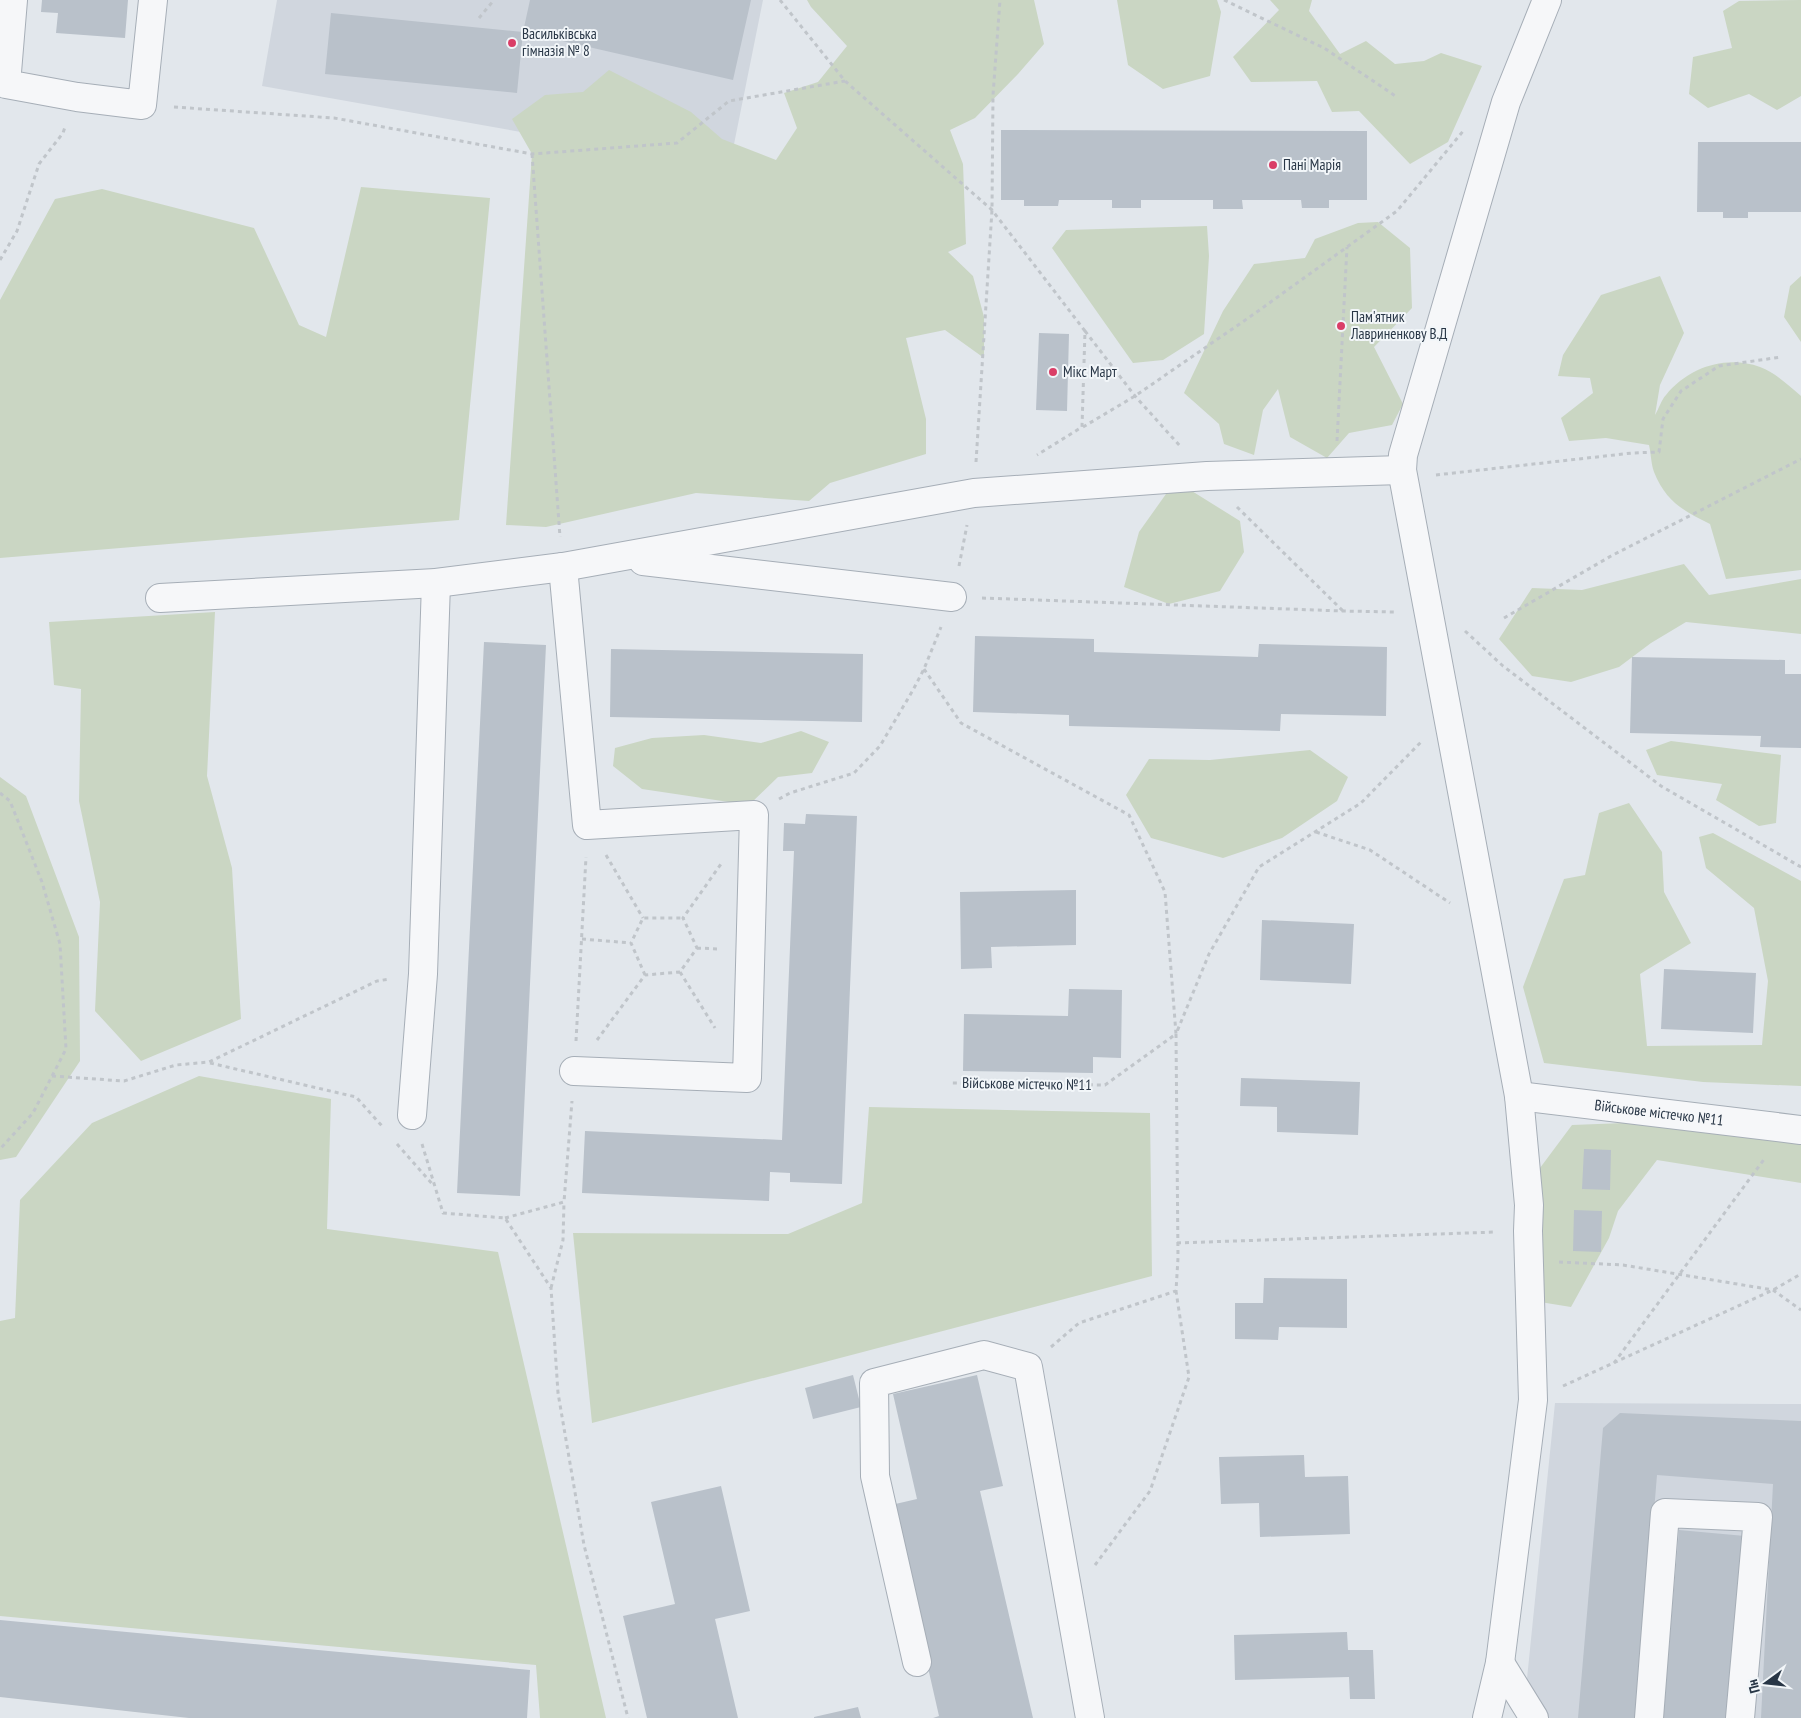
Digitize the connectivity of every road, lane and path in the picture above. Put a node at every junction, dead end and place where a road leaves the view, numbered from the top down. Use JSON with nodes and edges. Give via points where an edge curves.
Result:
{"nodes":[{"id":1,"x":12,"y":0,"type":"edge"},
{"id":2,"x":153,"y":0,"type":"edge"},
{"id":3,"x":494,"y":0,"type":"edge"},
{"id":4,"x":780,"y":0,"type":"edge"},
{"id":5,"x":1000,"y":0,"type":"edge"},
{"id":6,"x":1224,"y":0,"type":"edge"},
{"id":7,"x":1547,"y":0,"type":"edge"},
{"id":8,"x":479,"y":18,"type":"dead end"},
{"id":9,"x":845,"y":81,"type":"junction"},
{"id":10,"x":1397,"y":97,"type":"dead end"},
{"id":11,"x":77,"y":98,"type":"junction"},
{"id":12,"x":142,"y":105,"type":"junction"},
{"id":13,"x":1465,"y":128,"type":"dead end"},
{"id":14,"x":532,"y":154,"type":"junction"},
{"id":15,"x":992,"y":210,"type":"junction"},
{"id":16,"x":1347,"y":246,"type":"junction"},
{"id":17,"x":0,"y":260,"type":"edge"},
{"id":18,"x":1781,"y":357,"type":"dead end"},
{"id":19,"x":1082,"y":428,"type":"junction"},
{"id":20,"x":1032,"y":458,"type":"dead end"},
{"id":21,"x":1801,"y":459,"type":"edge"},
{"id":22,"x":1402,"y":470,"type":"junction"},
{"id":23,"x":1336,"y":472,"type":"junction"},
{"id":24,"x":1428,"y":476,"type":"dead end"},
{"id":25,"x":974,"y":493,"type":"junction"},
{"id":26,"x":613,"y":558,"type":"junction"},
{"id":27,"x":563,"y":567,"type":"junction"},
{"id":28,"x":436,"y":583,"type":"junction"},
{"id":29,"x":952,"y":597,"type":"junction"},
{"id":30,"x":160,"y":598,"type":"dead end"},
{"id":31,"x":1428,"y":612,"type":"junction"},
{"id":32,"x":1504,"y":618,"type":"dead end"},
{"id":33,"x":924,"y":669,"type":"junction"},
{"id":34,"x":1448,"y":715,"type":"junction"},
{"id":35,"x":0,"y":793,"type":"edge"},
{"id":36,"x":754,"y":815,"type":"junction"},
{"id":37,"x":587,"y":825,"type":"junction"},
{"id":38,"x":1315,"y":832,"type":"junction"},
{"id":39,"x":721,"y":863,"type":"dead end"},
{"id":40,"x":1801,"y":867,"type":"edge"},
{"id":41,"x":643,"y":918,"type":"junction"},
{"id":42,"x":683,"y":918,"type":"junction"},
{"id":43,"x":1487,"y":928,"type":"junction"},
{"id":44,"x":581,"y":939,"type":"junction"},
{"id":45,"x":631,"y":943,"type":"junction"},
{"id":46,"x":680,"y":972,"type":"junction"},
{"id":47,"x":423,"y":974,"type":"junction"},
{"id":48,"x":645,"y":975,"type":"junction"},
{"id":49,"x":716,"y":1029,"type":"dead end"},
{"id":50,"x":1176,"y":1034,"type":"junction"},
{"id":51,"x":209,"y":1062,"type":"junction"},
{"id":52,"x":574,"y":1071,"type":"junction"},
{"id":53,"x":52,"y":1076,"type":"junction"},
{"id":54,"x":952,"y":1083,"type":"dead end"},
{"id":55,"x":1519,"y":1096,"type":"junction"},
{"id":56,"x":412,"y":1115,"type":"joint"},
{"id":57,"x":1794,"y":1129,"type":"edge"},
{"id":58,"x":387,"y":1132,"type":"dead end"},
{"id":59,"x":393,"y":1139,"type":"dead end"},
{"id":60,"x":0,"y":1149,"type":"edge"},
{"id":61,"x":436,"y":1188,"type":"junction"},
{"id":62,"x":564,"y":1202,"type":"junction"},
{"id":63,"x":505,"y":1218,"type":"junction"},
{"id":64,"x":1528,"y":1231,"type":"junction"},
{"id":65,"x":1177,"y":1242,"type":"junction"},
{"id":66,"x":1529,"y":1260,"type":"junction"},
{"id":67,"x":1679,"y":1274,"type":"junction"},
{"id":68,"x":1801,"y":1274,"type":"edge"},
{"id":69,"x":551,"y":1288,"type":"junction"},
{"id":70,"x":1774,"y":1290,"type":"junction"},
{"id":71,"x":1176,"y":1291,"type":"junction"},
{"id":72,"x":1801,"y":1310,"type":"edge"},
{"id":73,"x":1614,"y":1363,"type":"junction"},
{"id":74,"x":1028,"y":1367,"type":"junction"},
{"id":75,"x":1533,"y":1400,"type":"junction"},
{"id":76,"x":1068,"y":1600,"type":"junction"},
{"id":77,"x":917,"y":1662,"type":"dead end"},
{"id":78,"x":1500,"y":1663,"type":"junction"},
{"id":79,"x":628,"y":1718,"type":"edge"},
{"id":80,"x":1090,"y":1718,"type":"edge"},
{"id":81,"x":1487,"y":1718,"type":"edge"},
{"id":82,"x":1534,"y":1718,"type":"edge"},
{"id":83,"x":1649,"y":1718,"type":"edge"},
{"id":84,"x":1740,"y":1718,"type":"edge"}],
"edges":[{"from":1,"to":11,"type":"street","via":[[6,84]]},
{"from":2,"to":12,"type":"street"},
{"from":3,"to":8,"type":"path"},
{"from":4,"to":9,"type":"path"},
{"from":5,"to":15,"type":"path","via":[[993,95]]},
{"from":6,"to":10,"type":"path","via":[[1324,48]]},
{"from":7,"to":22,"type":"street","via":[[1506,102],[1403,455]]},
{"from":9,"to":14,"type":"path","via":[[729,101],[677,143]]},
{"from":9,"to":15,"type":"path"},
{"from":11,"to":12,"type":"street"},
{"from":11,"to":17,"type":"path","via":[[63,133],[39,164],[17,231]]},
{"from":12,"to":14,"type":"path","via":[[334,118]]},
{"from":13,"to":16,"type":"path","via":[[1397,211]]},
{"from":14,"to":27,"type":"path"},
{"from":15,"to":19,"type":"path","via":[[1085,331]]},
{"from":15,"to":25,"type":"path"},
{"from":16,"to":19,"type":"path","via":[[1135,396]]},
{"from":16,"to":23,"type":"path"},
{"from":18,"to":24,"type":"path","via":[[1719,366],[1681,391],[1663,419],[1659,452]]},
{"from":19,"to":20,"type":"path"},
{"from":21,"to":32,"type":"path","via":[[1611,556]]},
{"from":22,"to":23,"type":"street"},
{"from":22,"to":31,"type":"street"},
{"from":23,"to":25,"type":"street","via":[[1207,476]]},
{"from":25,"to":26,"type":"street"},
{"from":25,"to":29,"type":"path"},
{"from":26,"to":27,"type":"street"},
{"from":26,"to":29,"type":"street"},
{"from":27,"to":28,"type":"street"},
{"from":27,"to":37,"type":"street"},
{"from":28,"to":30,"type":"street"},
{"from":28,"to":47,"type":"street"},
{"from":29,"to":31,"type":"path"},
{"from":29,"to":33,"type":"path"},
{"from":31,"to":34,"type":"street"},
{"from":31,"to":40,"type":"path","via":[[1444,612],[1503,666],[1661,786]]},
{"from":33,"to":36,"type":"path","via":[[880,746],[854,773],[790,793]]},
{"from":33,"to":50,"type":"path","via":[[961,723],[1129,815],[1165,892]]},
{"from":34,"to":38,"type":"path","via":[[1361,803]]},
{"from":34,"to":43,"type":"street"},
{"from":35,"to":53,"type":"path","via":[[10,801],[42,882],[60,944],[66,1049]]},
{"from":36,"to":37,"type":"street"},
{"from":36,"to":52,"type":"street","via":[[747,1078]]},
{"from":37,"to":41,"type":"path"},
{"from":37,"to":44,"type":"path"},
{"from":38,"to":43,"type":"path","via":[[1370,850]]},
{"from":38,"to":50,"type":"path","via":[[1259,867],[1209,954]]},
{"from":39,"to":42,"type":"path"},
{"from":41,"to":42,"type":"path"},
{"from":41,"to":45,"type":"path"},
{"from":42,"to":46,"type":"path","via":[[697,948]]},
{"from":43,"to":55,"type":"street"},
{"from":44,"to":45,"type":"path"},
{"from":44,"to":52,"type":"path"},
{"from":45,"to":48,"type":"path"},
{"from":46,"to":48,"type":"path"},
{"from":46,"to":49,"type":"path"},
{"from":47,"to":51,"type":"path","via":[[377,981]]},
{"from":47,"to":56,"type":"street"},
{"from":48,"to":52,"type":"path"},
{"from":50,"to":54,"type":"path","name":"Військове містечко №11","via":[[1105,1084]]},
{"from":50,"to":65,"type":"path"},
{"from":51,"to":53,"type":"path","via":[[176,1065],[124,1081]]},
{"from":51,"to":58,"type":"path","via":[[356,1096]]},
{"from":52,"to":62,"type":"path"},
{"from":53,"to":60,"type":"path","via":[[33,1113]]},
{"from":55,"to":57,"type":"street","name":"Військове містечко №11"},
{"from":55,"to":64,"type":"street","via":[[1529,1204]]},
{"from":56,"to":61,"type":"path"},
{"from":57,"to":67,"type":"path"},
{"from":59,"to":61,"type":"path"},
{"from":61,"to":63,"type":"path","via":[[443,1213]]},
{"from":62,"to":63,"type":"path"},
{"from":62,"to":69,"type":"path","via":[[563,1240]]},
{"from":63,"to":69,"type":"path"},
{"from":64,"to":65,"type":"path"},
{"from":64,"to":66,"type":"street"},
{"from":65,"to":71,"type":"path"},
{"from":66,"to":67,"type":"path","via":[[1623,1265]]},
{"from":66,"to":75,"type":"street"},
{"from":67,"to":70,"type":"path"},
{"from":67,"to":73,"type":"path"},
{"from":68,"to":70,"type":"path"},
{"from":69,"to":79,"type":"path","via":[[558,1393],[584,1546]]},
{"from":70,"to":72,"type":"path"},
{"from":70,"to":73,"type":"path"},
{"from":71,"to":74,"type":"path","via":[[1079,1323]]},
{"from":71,"to":76,"type":"path","via":[[1189,1377],[1150,1491]]},
{"from":73,"to":75,"type":"path"},
{"from":74,"to":76,"type":"street"},
{"from":74,"to":77,"type":"street","via":[[984,1355],[874,1383],[875,1476]]},
{"from":75,"to":78,"type":"street"},
{"from":76,"to":80,"type":"street"},
{"from":78,"to":81,"type":"street"},
{"from":78,"to":82,"type":"street"},
{"from":83,"to":84,"type":"street","via":[[1665,1513],[1758,1517]]}]}
